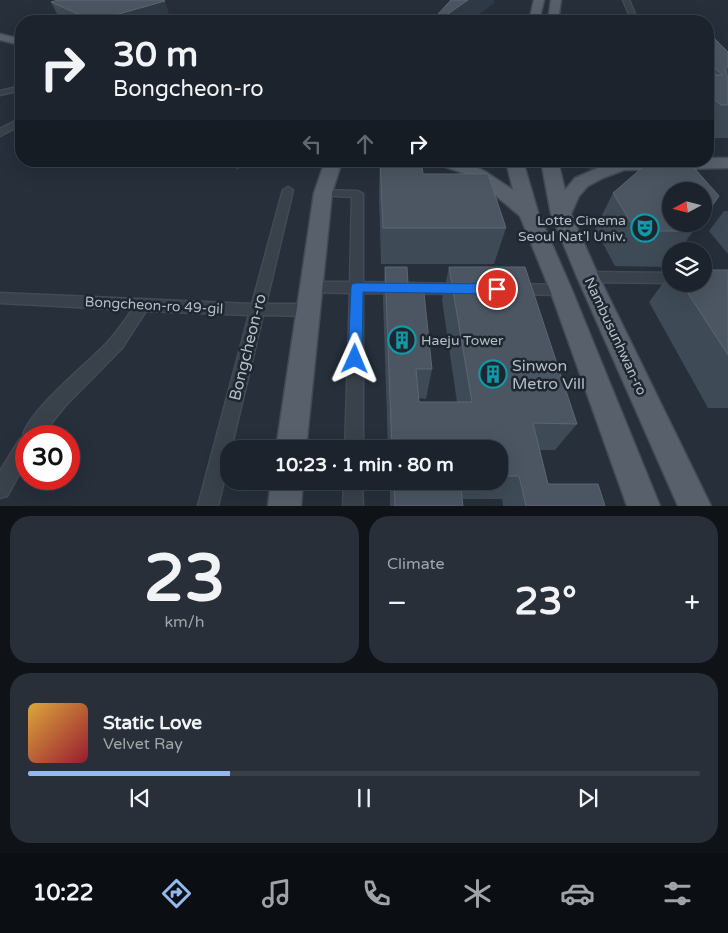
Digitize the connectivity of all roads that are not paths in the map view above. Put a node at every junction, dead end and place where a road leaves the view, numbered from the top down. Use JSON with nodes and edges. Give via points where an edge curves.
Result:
{"nodes":[{"id":1,"x":463,"y":0,"type":"edge"},
{"id":2,"x":539,"y":0,"type":"edge"},
{"id":3,"x":556,"y":0,"type":"edge"},
{"id":4,"x":626,"y":0,"type":"edge"},
{"id":5,"x":443,"y":15,"type":"edge"},
{"id":6,"x":535,"y":15,"type":"edge"},
{"id":7,"x":554,"y":15,"type":"edge"},
{"id":8,"x":632,"y":15,"type":"edge"},
{"id":9,"x":0,"y":36,"type":"edge"},
{"id":10,"x":15,"y":40,"type":"edge"},
{"id":11,"x":15,"y":89,"type":"edge"},
{"id":12,"x":0,"y":92,"type":"edge"},
{"id":13,"x":15,"y":124,"type":"edge"},
{"id":14,"x":0,"y":133,"type":"edge"},
{"id":15,"x":332,"y":167,"type":"edge"},
{"id":16,"x":464,"y":167,"type":"edge"},
{"id":17,"x":516,"y":167,"type":"edge"},
{"id":18,"x":550,"y":167,"type":"edge"},
{"id":19,"x":613,"y":167,"type":"edge"},
{"id":20,"x":288,"y":190,"type":"dead end"},
{"id":21,"x":323,"y":193,"type":"junction"},
{"id":22,"x":528,"y":212,"type":"junction"},
{"id":23,"x":561,"y":214,"type":"junction"},
{"id":24,"x":588,"y":278,"type":"junction"},
{"id":25,"x":662,"y":278,"type":"edge"},
{"id":26,"x":357,"y":287,"type":"junction"},
{"id":27,"x":477,"y":289,"type":"edge"},
{"id":28,"x":507,"y":289,"type":"edge"},
{"id":29,"x":560,"y":290,"type":"junction"},
{"id":30,"x":0,"y":298,"type":"edge"},
{"id":31,"x":309,"y":298,"type":"junction"},
{"id":32,"x":143,"y":304,"type":"junction"},
{"id":33,"x":257,"y":308,"type":"junction"},
{"id":34,"x":38,"y":425,"type":"edge"},
{"id":35,"x":292,"y":440,"type":"edge"},
{"id":36,"x":354,"y":440,"type":"edge"},
{"id":37,"x":15,"y":464,"type":"edge"},
{"id":38,"x":0,"y":489,"type":"edge"},
{"id":39,"x":286,"y":490,"type":"edge"},
{"id":40,"x":353,"y":490,"type":"edge"},
{"id":41,"x":208,"y":506,"type":"edge"},
{"id":42,"x":284,"y":506,"type":"edge"},
{"id":43,"x":353,"y":506,"type":"edge"},
{"id":44,"x":644,"y":506,"type":"edge"},
{"id":45,"x":695,"y":506,"type":"edge"}],
"edges":[{"from":1,"to":5,"type":"main road"},
{"from":2,"to":6,"type":"main road"},
{"from":3,"to":7,"type":"main road"},
{"from":4,"to":8,"type":"street"},
{"from":9,"to":10,"type":"main road"},
{"from":11,"to":12,"type":"street"},
{"from":13,"to":14,"type":"street"},
{"from":15,"to":21,"type":"main road"},
{"from":16,"to":22,"type":"main road"},
{"from":17,"to":22,"type":"main road"},
{"from":18,"to":23,"type":"main road","name":"Nambusunhwan-ro"},
{"from":19,"to":23,"type":"main road","via":[[581,183],[569,194]]},
{"from":20,"to":33,"type":"street","name":"Bongcheon-ro"},
{"from":21,"to":26,"type":"street","via":[[358,194]]},
{"from":21,"to":31,"type":"main road"},
{"from":22,"to":29,"type":"main road"},
{"from":23,"to":24,"type":"main road","name":"Nambusunhwan-ro"},
{"from":24,"to":25,"type":"street"},
{"from":24,"to":45,"type":"main road","name":"Nambusunhwan-ro"},
{"from":26,"to":27,"type":"street"},
{"from":26,"to":31,"type":"street"},
{"from":26,"to":36,"type":"street"},
{"from":28,"to":29,"type":"street"},
{"from":29,"to":44,"type":"main road"},
{"from":30,"to":32,"type":"street","name":"Bongcheon-ro 49-gil"},
{"from":31,"to":33,"type":"street","name":"Bongcheon-ro 49-gil"},
{"from":31,"to":35,"type":"main road"},
{"from":32,"to":33,"type":"street","name":"Bongcheon-ro 49-gil"},
{"from":32,"to":34,"type":"street","via":[[113,347]]},
{"from":33,"to":41,"type":"street","name":"Bongcheon-ro"},
{"from":37,"to":38,"type":"street"},
{"from":39,"to":42,"type":"main road"},
{"from":40,"to":43,"type":"street"}]}
